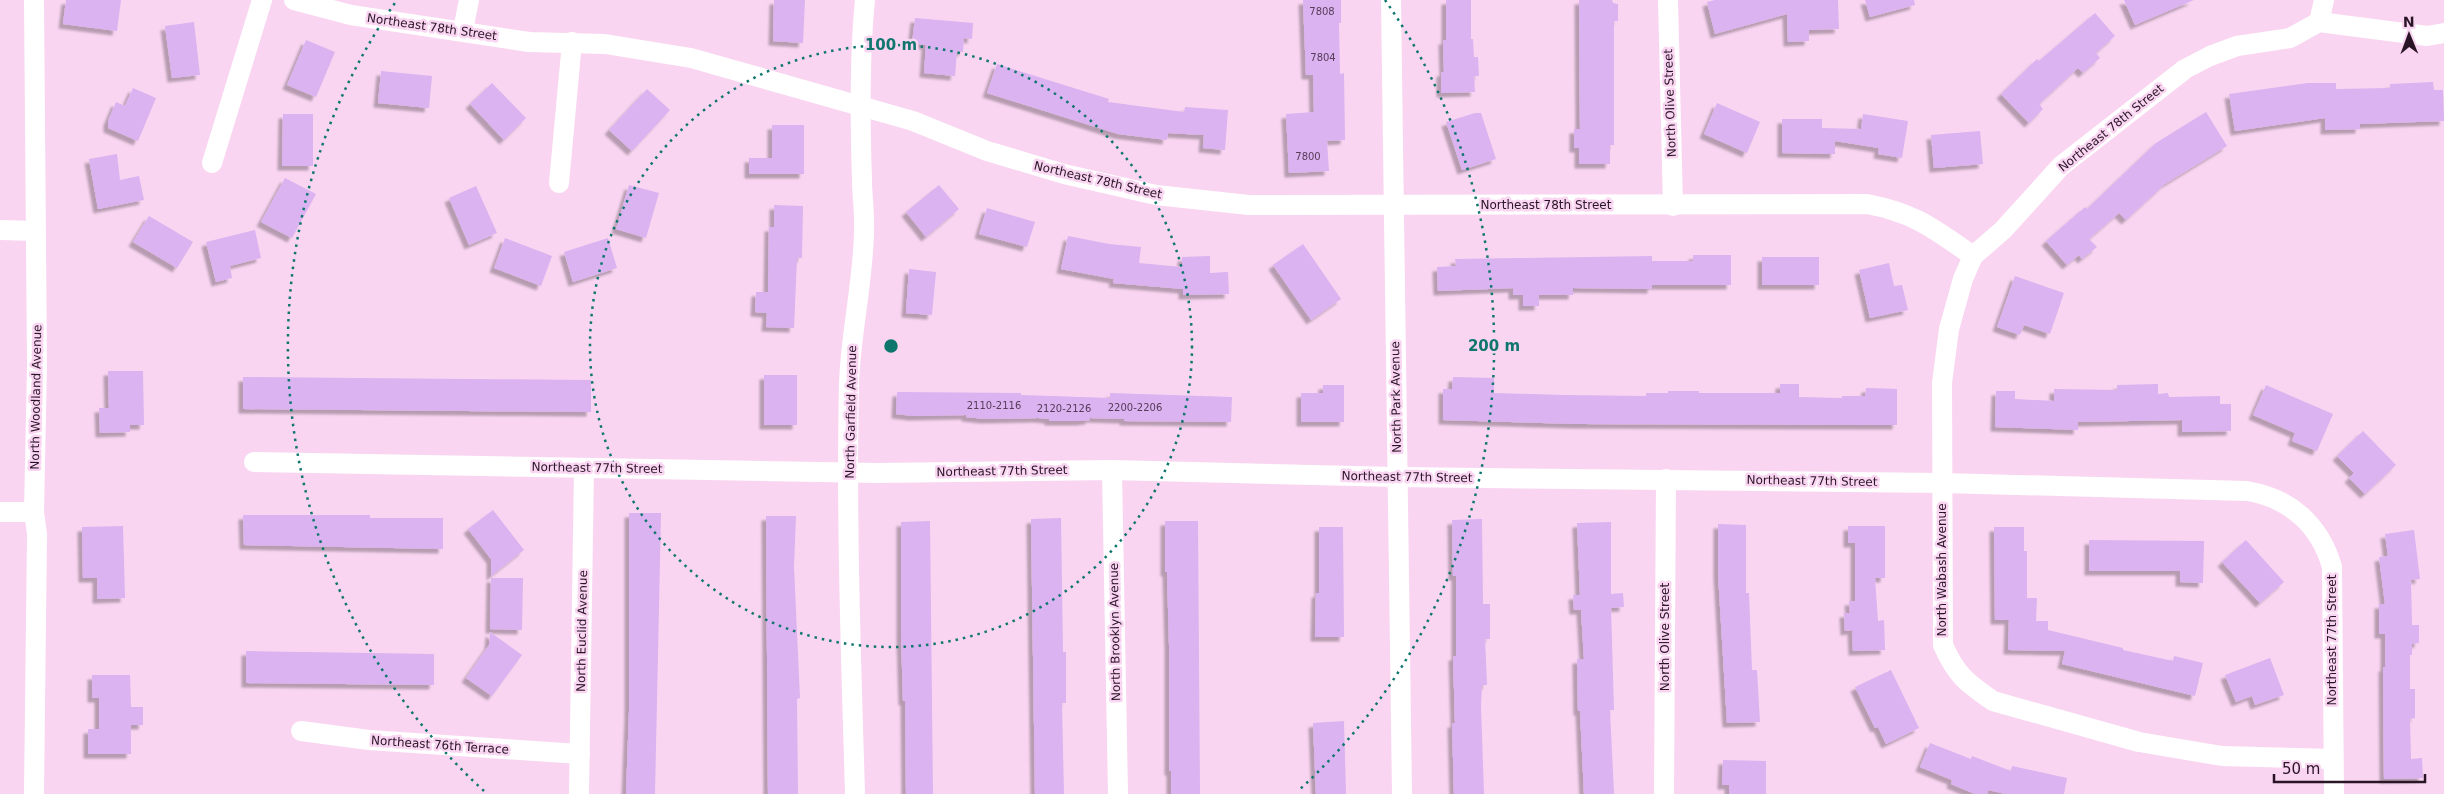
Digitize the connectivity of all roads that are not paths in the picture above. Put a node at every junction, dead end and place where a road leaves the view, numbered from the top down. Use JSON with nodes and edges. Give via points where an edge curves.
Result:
{"nodes":[{"id":1,"x":34,"y":0,"type":"edge"},
{"id":2,"x":262,"y":0,"type":"edge"},
{"id":3,"x":294,"y":0,"type":"edge"},
{"id":4,"x":469,"y":0,"type":"edge"},
{"id":5,"x":864,"y":0,"type":"edge"},
{"id":6,"x":1391,"y":0,"type":"edge"},
{"id":7,"x":1668,"y":0,"type":"edge"},
{"id":8,"x":2324,"y":0,"type":"edge"},
{"id":9,"x":2319,"y":22,"type":"junction"},
{"id":10,"x":463,"y":30,"type":"junction"},
{"id":11,"x":2444,"y":32,"type":"edge"},
{"id":12,"x":572,"y":42,"type":"junction"},
{"id":13,"x":862,"y":106,"type":"junction"},
{"id":14,"x":212,"y":163,"type":"dead end"},
{"id":15,"x":560,"y":183,"type":"dead end"},
{"id":16,"x":1394,"y":205,"type":"junction"},
{"id":17,"x":1673,"y":206,"type":"junction"},
{"id":18,"x":0,"y":230,"type":"edge"},
{"id":19,"x":35,"y":231,"type":"junction"},
{"id":20,"x":1973,"y":256,"type":"junction"},
{"id":21,"x":254,"y":462,"type":"dead end"},
{"id":22,"x":584,"y":468,"type":"junction"},
{"id":23,"x":1112,"y":470,"type":"junction"},
{"id":24,"x":849,"y":472,"type":"junction"},
{"id":25,"x":1397,"y":478,"type":"junction"},
{"id":26,"x":1666,"y":480,"type":"junction"},
{"id":27,"x":1942,"y":483,"type":"junction"},
{"id":28,"x":0,"y":512,"type":"edge"},
{"id":29,"x":34,"y":512,"type":"junction"},
{"id":30,"x":301,"y":731,"type":"dead end"},
{"id":31,"x":580,"y":754,"type":"junction"},
{"id":32,"x":2332,"y":759,"type":"junction"},
{"id":33,"x":34,"y":794,"type":"edge"},
{"id":34,"x":579,"y":794,"type":"edge"},
{"id":35,"x":854,"y":794,"type":"edge"},
{"id":36,"x":1118,"y":794,"type":"edge"},
{"id":37,"x":1402,"y":794,"type":"edge"},
{"id":38,"x":1664,"y":794,"type":"edge"},
{"id":39,"x":2334,"y":794,"type":"edge"}],
"edges":[{"from":1,"to":19,"type":"street","name":"North Woodland Avenue"},
{"from":2,"to":14,"type":"street"},
{"from":3,"to":10,"type":"street","name":"Northeast 78th Street","via":[[351,15]]},
{"from":4,"to":10,"type":"street"},
{"from":5,"to":13,"type":"street","name":"North Garfield Avenue"},
{"from":6,"to":16,"type":"street","name":"North Park Avenue"},
{"from":7,"to":17,"type":"street","name":"North Olive Street"},
{"from":8,"to":9,"type":"street"},
{"from":9,"to":11,"type":"street","via":[[2427,36]]},
{"from":9,"to":20,"type":"street","name":"Northeast 78th Street","via":[[2290,38],[2236,46],[2185,69],[2061,166],[2003,230]]},
{"from":10,"to":12,"type":"street","name":"Northeast 78th Street","via":[[529,42]]},
{"from":12,"to":13,"type":"street","name":"Northeast 78th Street","via":[[648,49],[691,58]]},
{"from":12,"to":15,"type":"street"},
{"from":13,"to":16,"type":"street","name":"Northeast 78th Street","via":[[1064,174],[1156,196],[1249,205]]},
{"from":13,"to":24,"type":"street","name":"North Garfield Avenue","via":[[863,270],[849,381]]},
{"from":16,"to":17,"type":"street","name":"Northeast 78th Street"},
{"from":16,"to":25,"type":"street","name":"North Park Avenue"},
{"from":17,"to":20,"type":"street","name":"Northeast 78th Street","via":[[1867,204],[1894,209],[1920,220]]},
{"from":18,"to":19,"type":"street"},
{"from":19,"to":29,"type":"street","name":"North Woodland Avenue"},
{"from":20,"to":27,"type":"street","name":"North Wabash Avenue","via":[[1963,279],[1945,351]]},
{"from":21,"to":22,"type":"street","name":"Northeast 77th Street"},
{"from":22,"to":24,"type":"street","name":"Northeast 77th Street"},
{"from":22,"to":31,"type":"street","name":"North Euclid Avenue"},
{"from":23,"to":24,"type":"street","name":"Northeast 77th Street"},
{"from":23,"to":25,"type":"street","name":"Northeast 77th Street"},
{"from":23,"to":36,"type":"street","name":"North Brooklyn Avenue"},
{"from":24,"to":35,"type":"street","name":"North Garfield Avenue"},
{"from":25,"to":26,"type":"street","name":"Northeast 77th Street"},
{"from":25,"to":37,"type":"street","name":"North Park Avenue"},
{"from":26,"to":27,"type":"street","name":"Northeast 77th Street"},
{"from":26,"to":38,"type":"street","name":"North Olive Street"},
{"from":27,"to":32,"type":"street","name":"North Wabash Avenue","via":[[1943,645],[1953,667],[1972,687],[1993,701],[2139,742],[2222,756]]},
{"from":27,"to":32,"type":"street","name":"Northeast 77th Street","via":[[2247,492],[2272,498],[2290,507],[2316,530],[2332,567]]},
{"from":28,"to":29,"type":"street"},
{"from":29,"to":33,"type":"street","name":"North Woodland Avenue","via":[[37,534]]},
{"from":30,"to":31,"type":"street","name":"Northeast 76th Terrace","via":[[369,740]]},
{"from":31,"to":34,"type":"street","name":"North Euclid Avenue"},
{"from":32,"to":39,"type":"street","name":"Northeast 77th Street"}]}
